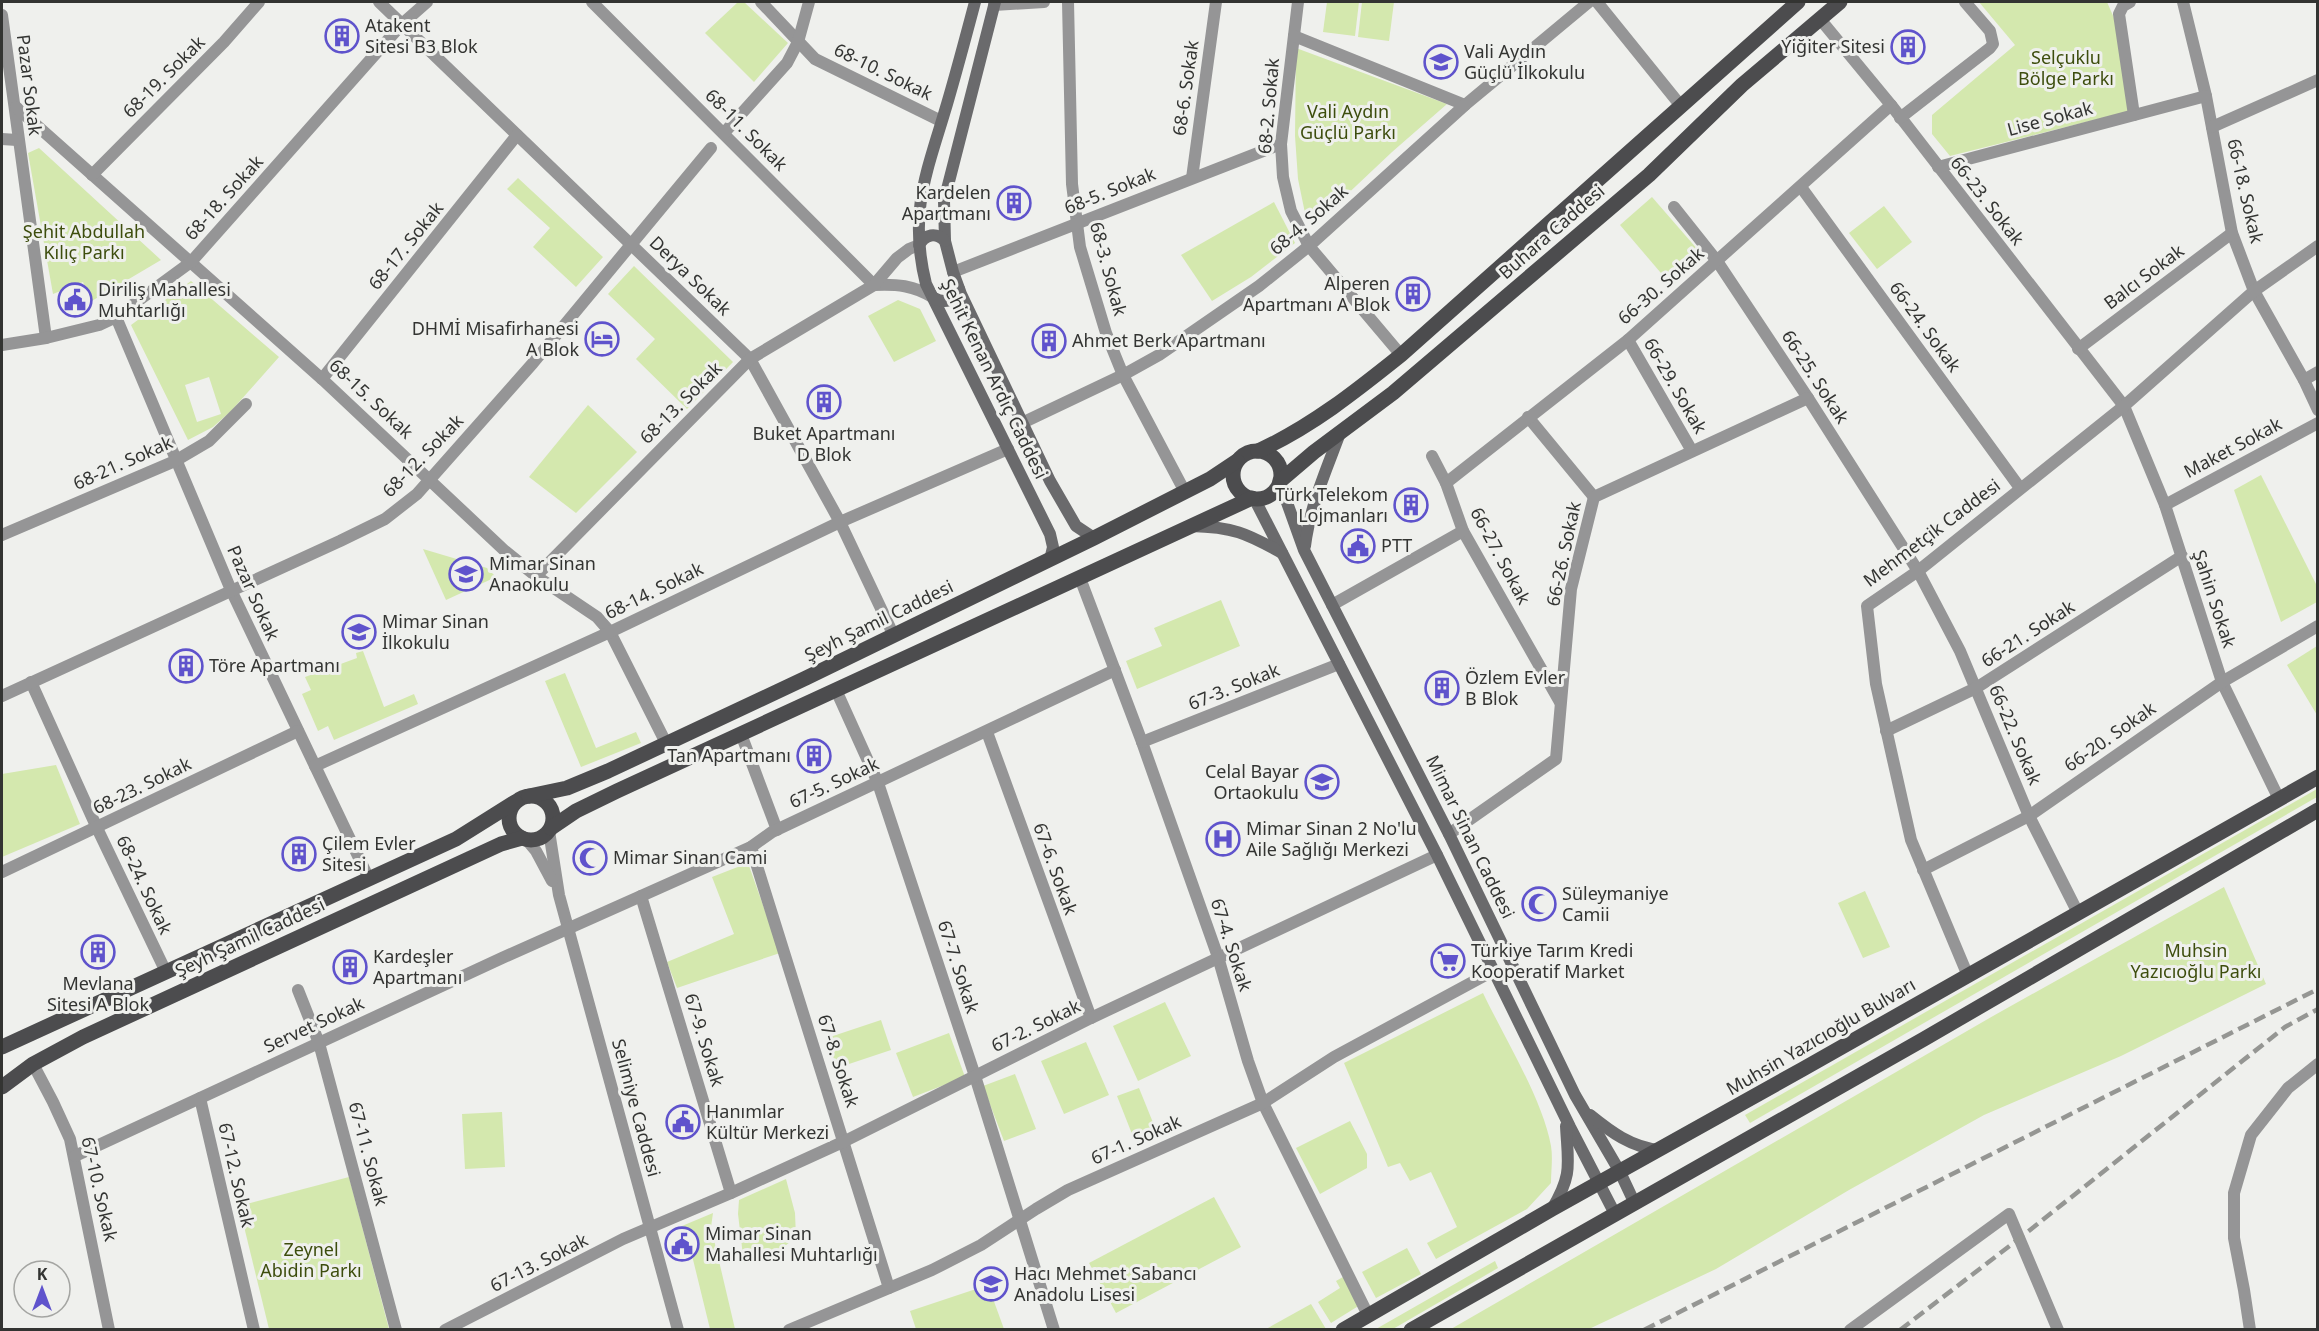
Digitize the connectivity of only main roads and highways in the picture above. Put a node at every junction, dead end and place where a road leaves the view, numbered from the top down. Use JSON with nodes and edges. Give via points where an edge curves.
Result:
{"nodes":[{"id":1,"x":1798,"y":2,"type":"edge"},
{"id":2,"x":1840,"y":2,"type":"edge"},
{"id":3,"x":1258,"y":450,"type":"junction"},
{"id":4,"x":1237,"y":461,"type":"junction"},
{"id":5,"x":1280,"y":482,"type":"junction"},
{"id":6,"x":1253,"y":498,"type":"junction"},
{"id":7,"x":2318,"y":777,"type":"edge"},
{"id":8,"x":522,"y":799,"type":"junction"},
{"id":9,"x":2318,"y":810,"type":"edge"},
{"id":10,"x":550,"y":829,"type":"junction"},
{"id":11,"x":524,"y":839,"type":"junction"},
{"id":12,"x":2,"y":1047,"type":"edge"},
{"id":13,"x":2,"y":1087,"type":"edge"},
{"id":14,"x":1343,"y":1329,"type":"edge"},
{"id":15,"x":1412,"y":1329,"type":"edge"}],
"edges":[{"from":1,"to":3,"type":"main road","name":"Buhara Caddesi","via":[[1401,355],[1338,404]]},
{"from":2,"to":5,"type":"main road","name":"Buhara Caddesi","via":[[1742,85],[1648,175],[1393,393]]},
{"from":3,"to":4,"type":"main road"},
{"from":3,"to":5,"type":"main road","via":[[1277,460]]},
{"from":4,"to":6,"type":"main road","via":[[1235,483]]},
{"from":4,"to":8,"type":"main road","name":"Şeyh Şamil Caddesi","via":[[1185,492],[894,636],[574,785]]},
{"from":5,"to":6,"type":"main road","via":[[1271,494]]},
{"from":6,"to":10,"type":"main road","via":[[590,804]]},
{"from":7,"to":14,"type":"main road","name":"Muhsin Yazıcıoğlu Bulvarı"},
{"from":8,"to":10,"type":"main road","via":[[541,798],[550,806]]},
{"from":8,"to":11,"type":"main road","via":[[509,813],[513,831]]},
{"from":8,"to":12,"type":"main road","name":"Şeyh Şamil Caddesi","via":[[456,839]]},
{"from":9,"to":15,"type":"main road"},
{"from":10,"to":11,"type":"main road","via":[[537,839]]},
{"from":11,"to":13,"type":"main road","name":"Şeyh Şamil Caddesi","via":[[501,844],[82,1037],[33,1064]]}]}
